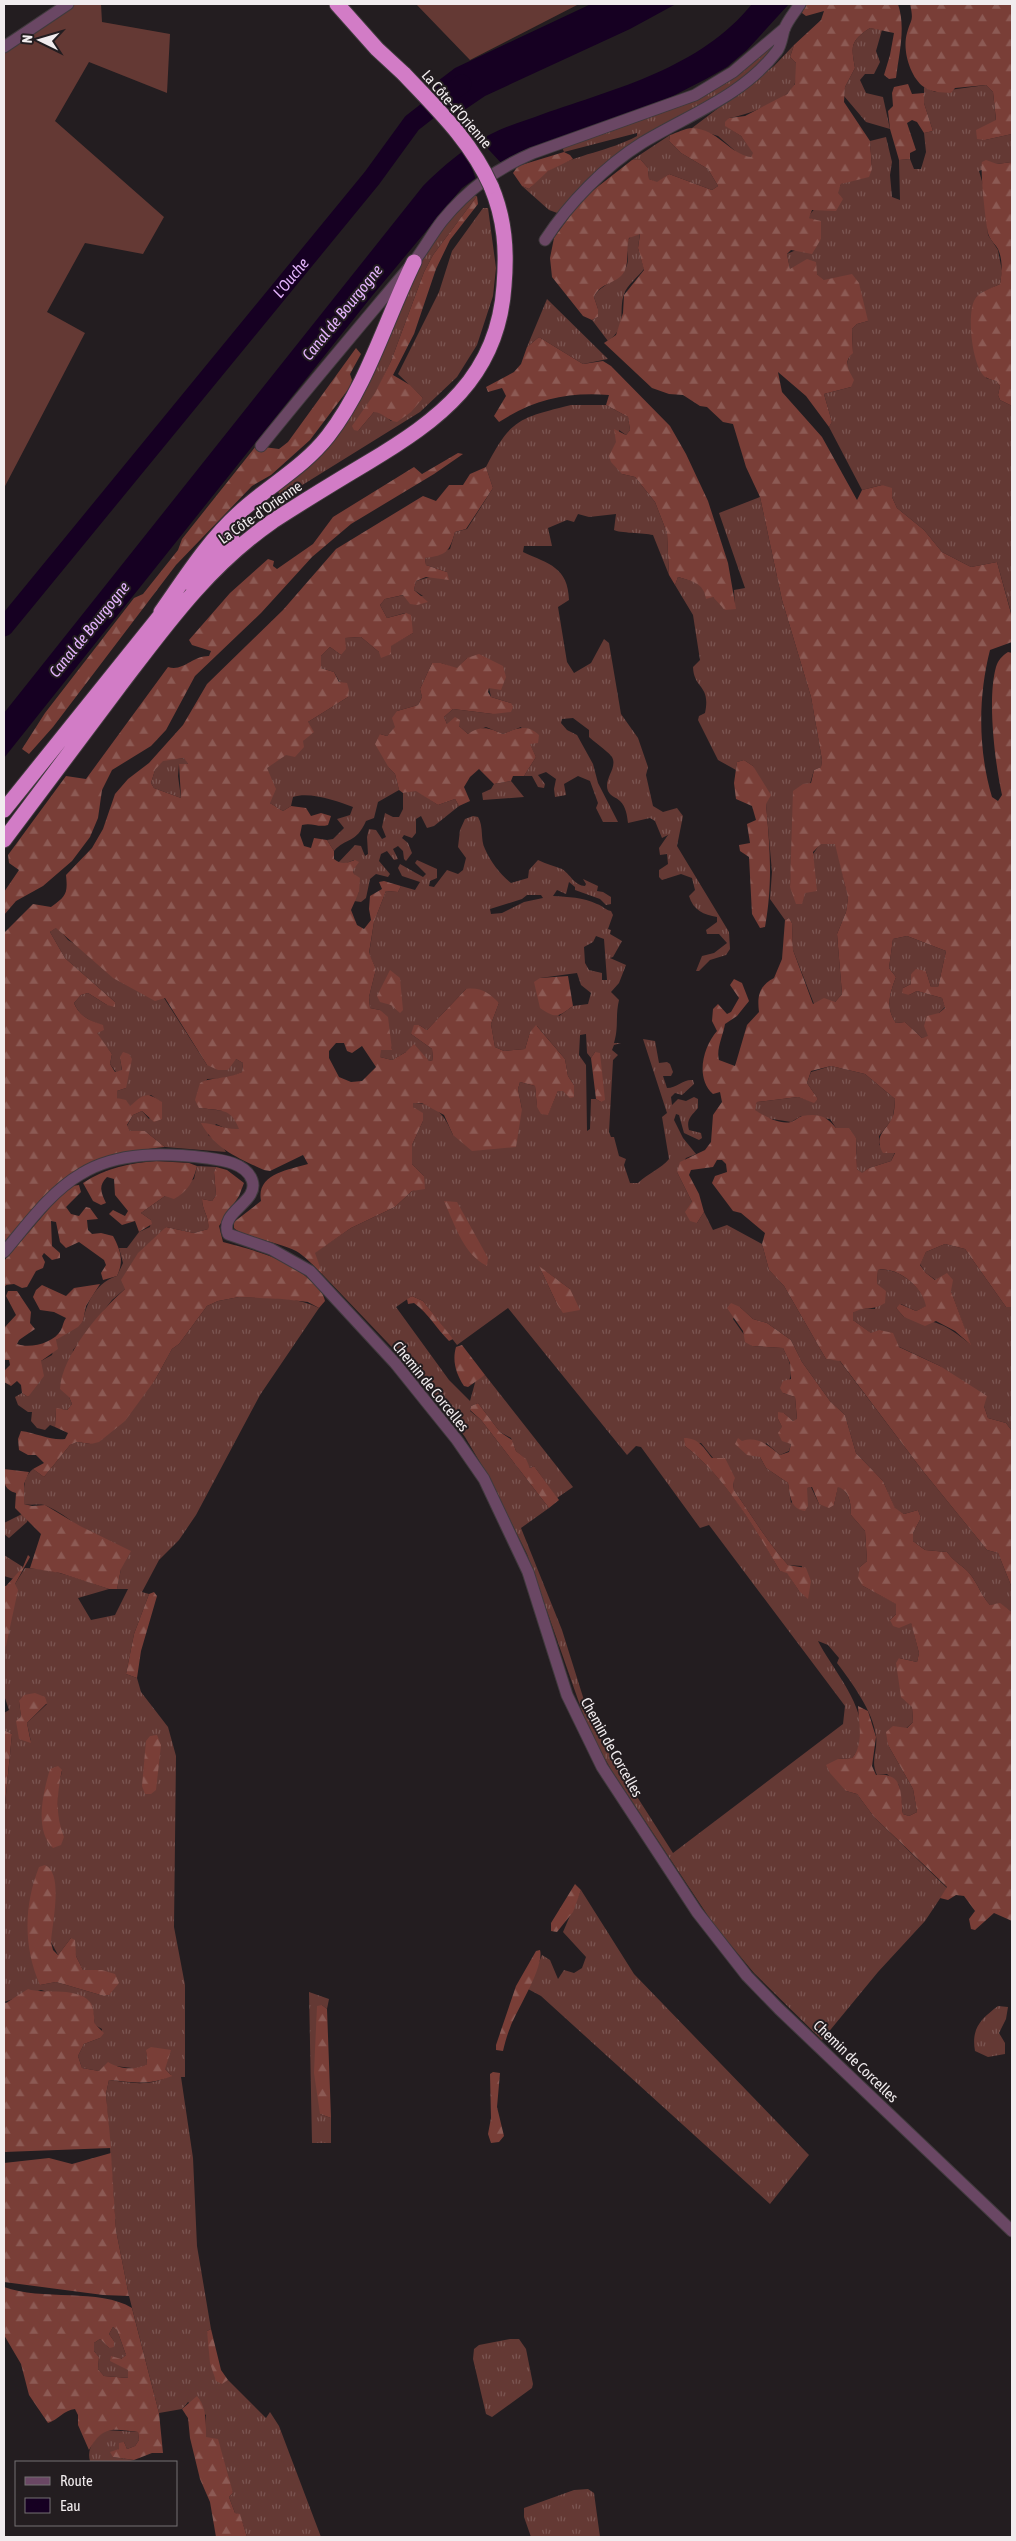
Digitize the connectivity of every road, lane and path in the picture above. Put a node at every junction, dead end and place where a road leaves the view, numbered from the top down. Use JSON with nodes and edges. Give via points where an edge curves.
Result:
{"nodes":[{"id":1,"x":68,"y":4,"type":"edge"},
{"id":2,"x":336,"y":4,"type":"edge"},
{"id":3,"x":346,"y":4,"type":"edge"},
{"id":4,"x":800,"y":4,"type":"edge"},
{"id":5,"x":785,"y":28,"type":"junction"},
{"id":6,"x":4,"y":46,"type":"edge"},
{"id":7,"x":404,"y":74,"type":"junction"},
{"id":8,"x":545,"y":240,"type":"dead end"},
{"id":9,"x":414,"y":262,"type":"junction"},
{"id":10,"x":504,"y":283,"type":"junction"},
{"id":11,"x":261,"y":446,"type":"dead end"},
{"id":12,"x":144,"y":635,"type":"junction"},
{"id":13,"x":4,"y":810,"type":"edge"},
{"id":14,"x":4,"y":840,"type":"edge"},
{"id":15,"x":4,"y":1252,"type":"edge"},
{"id":16,"x":1012,"y":2231,"type":"edge"}],
"edges":[{"from":1,"to":6,"type":"street"},
{"from":2,"to":7,"type":"highway","name":"La Côte-d'Orienne"},
{"from":3,"to":7,"type":"highway","name":"La Côte-d'Orienne","via":[[395,59]]},
{"from":4,"to":5,"type":"street"},
{"from":5,"to":8,"type":"street","via":[[778,50],[762,67],[707,109],[642,143],[615,163],[586,190]]},
{"from":5,"to":9,"type":"street","via":[[733,72],[695,95],[533,153],[484,179],[443,220]]},
{"from":7,"to":10,"type":"highway","name":"La Côte-d'Orienne","bridge":true,"via":[[468,144],[480,163],[491,186],[505,236]]},
{"from":9,"to":11,"type":"street"},
{"from":9,"to":12,"type":"highway","via":[[364,377],[336,425],[305,461],[239,514],[217,537]]},
{"from":10,"to":12,"type":"highway","name":"La Côte-d'Orienne","via":[[484,342],[466,372],[443,399],[403,429],[240,532],[201,567]]},
{"from":10,"to":14,"type":"highway","name":"La Côte-d'Orienne","via":[[499,324],[481,366],[458,397],[406,439],[250,537],[214,568],[171,618]]},
{"from":12,"to":13,"type":"highway","name":"La Côte-d'Orienne"},
{"from":15,"to":16,"type":"street","name":"Chemin de Corcelles","via":[[60,1190],[82,1173],[110,1162],[152,1154],[210,1158],[239,1165],[248,1172],[252,1180],[251,1192],[228,1221],[228,1234],[271,1249],[310,1271],[429,1403],[484,1479],[528,1572],[567,1695],[584,1733],[697,1912],[747,1976],[779,2009]]}]}
